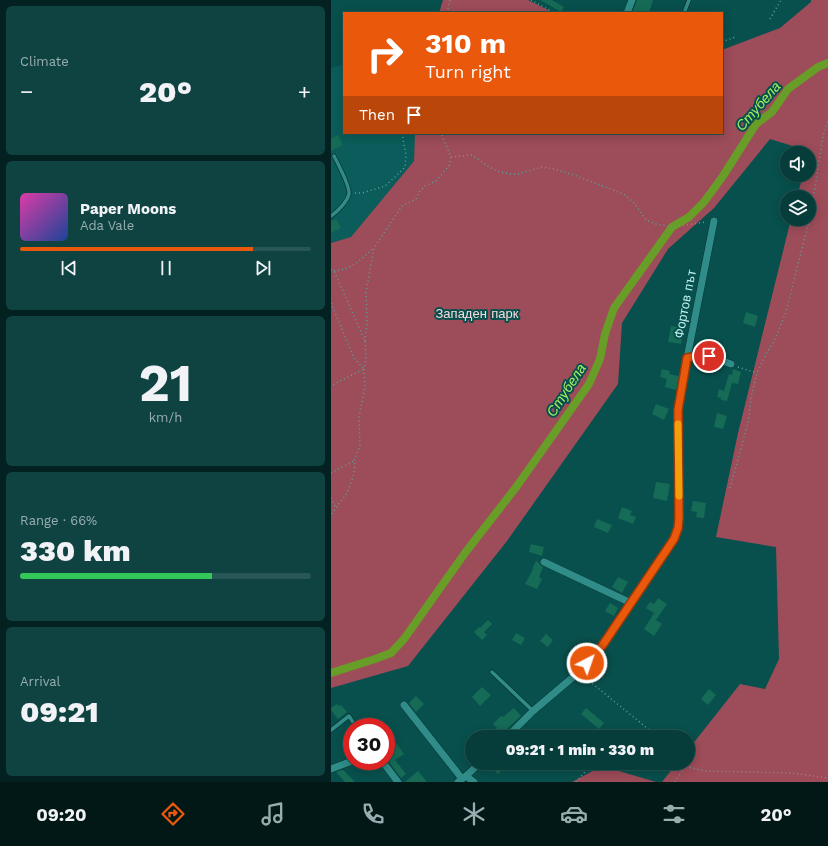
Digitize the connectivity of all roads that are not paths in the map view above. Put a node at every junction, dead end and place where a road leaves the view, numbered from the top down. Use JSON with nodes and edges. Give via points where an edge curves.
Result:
{"nodes":[{"id":1,"x":632,"y":0,"type":"edge"},
{"id":2,"x":689,"y":0,"type":"edge"},
{"id":3,"x":627,"y":12,"type":"edge"},
{"id":4,"x":684,"y":12,"type":"edge"},
{"id":5,"x":334,"y":156,"type":"dead end"},
{"id":6,"x":331,"y":216,"type":"edge"},
{"id":7,"x":713,"y":221,"type":"road end"},
{"id":8,"x":687,"y":358,"type":"junction"},
{"id":9,"x":731,"y":364,"type":"road end"},
{"id":10,"x":544,"y":562,"type":"dead end"},
{"id":11,"x":631,"y":603,"type":"junction"},
{"id":12,"x":491,"y":672,"type":"dead end"},
{"id":13,"x":404,"y":706,"type":"dead end"},
{"id":14,"x":533,"y":711,"type":"junction"},
{"id":15,"x":343,"y":721,"type":"edge"},
{"id":16,"x":331,"y":730,"type":"edge"},
{"id":17,"x":514,"y":730,"type":"edge"},
{"id":18,"x":343,"y":764,"type":"edge"},
{"id":19,"x":331,"y":769,"type":"edge"},
{"id":20,"x":389,"y":770,"type":"edge"},
{"id":21,"x":472,"y":770,"type":"edge"},
{"id":22,"x":462,"y":779,"type":"edge"},
{"id":23,"x":398,"y":782,"type":"edge"},
{"id":24,"x":474,"y":782,"type":"edge"}],
"edges":[{"from":1,"to":3,"type":"street"},
{"from":2,"to":4,"type":"lane"},
{"from":5,"to":6,"type":"lane","via":[[349,194],[345,203]]},
{"from":7,"to":8,"type":"street","name":"Фортов път"},
{"from":8,"to":9,"type":"street","via":[[709,356]]},
{"from":8,"to":11,"type":"street","name":"Фортов път","via":[[678,410],[678,528],[674,539]]},
{"from":10,"to":11,"type":"street"},
{"from":11,"to":14,"type":"street","name":"Фортов път","via":[[602,646],[579,672]]},
{"from":12,"to":14,"type":"lane"},
{"from":13,"to":22,"type":"street"},
{"from":14,"to":17,"type":"street","name":"Фортов път"},
{"from":15,"to":16,"type":"lane"},
{"from":18,"to":19,"type":"street"},
{"from":20,"to":23,"type":"street"},
{"from":21,"to":22,"type":"street"},
{"from":22,"to":24,"type":"street"}]}
